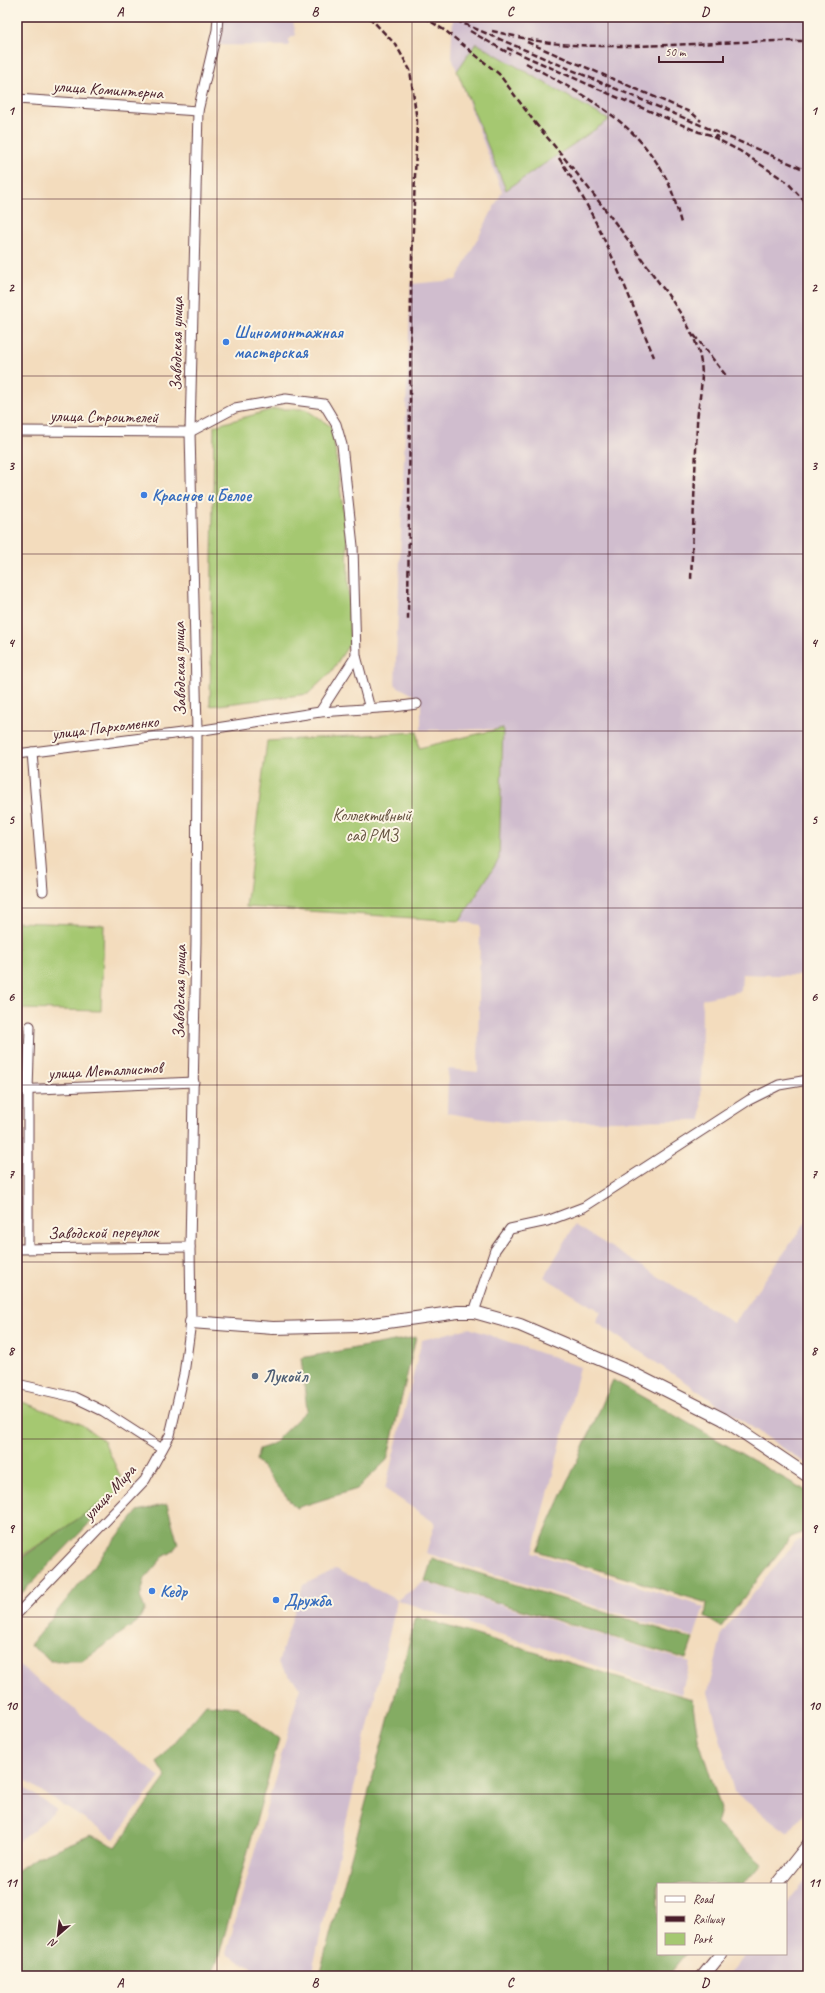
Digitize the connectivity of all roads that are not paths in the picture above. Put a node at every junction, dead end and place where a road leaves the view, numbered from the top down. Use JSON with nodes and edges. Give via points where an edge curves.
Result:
{"nodes":[{"id":1,"x":218,"y":17,"type":"edge"},
{"id":2,"x":17,"y":99,"type":"edge"},
{"id":3,"x":198,"y":111,"type":"junction"},
{"id":4,"x":17,"y":431,"type":"edge"},
{"id":5,"x":190,"y":432,"type":"junction"},
{"id":6,"x":356,"y":656,"type":"junction"},
{"id":7,"x":417,"y":704,"type":"dead end"},
{"id":8,"x":370,"y":709,"type":"junction"},
{"id":9,"x":320,"y":712,"type":"junction"},
{"id":10,"x":196,"y":731,"type":"junction"},
{"id":11,"x":32,"y":752,"type":"junction"},
{"id":12,"x":17,"y":754,"type":"edge"},
{"id":13,"x":43,"y":891,"type":"dead end"},
{"id":14,"x":30,"y":1026,"type":"dead end"},
{"id":15,"x":808,"y":1080,"type":"edge"},
{"id":16,"x":194,"y":1082,"type":"junction"},
{"id":17,"x":17,"y":1090,"type":"edge"},
{"id":18,"x":28,"y":1090,"type":"junction"},
{"id":19,"x":190,"y":1247,"type":"junction"},
{"id":20,"x":28,"y":1248,"type":"junction"},
{"id":21,"x":17,"y":1249,"type":"edge"},
{"id":22,"x":474,"y":1312,"type":"junction"},
{"id":23,"x":191,"y":1322,"type":"junction"},
{"id":24,"x":17,"y":1384,"type":"edge"},
{"id":25,"x":162,"y":1449,"type":"junction"},
{"id":26,"x":808,"y":1476,"type":"edge"},
{"id":27,"x":17,"y":1614,"type":"edge"},
{"id":28,"x":808,"y":1845,"type":"edge"},
{"id":29,"x":778,"y":1883,"type":"edge"},
{"id":30,"x":720,"y":1955,"type":"edge"},
{"id":31,"x":703,"y":1976,"type":"edge"}],
"edges":[{"from":1,"to":3,"type":"street","name":"Заводская улица"},
{"from":2,"to":3,"type":"street","name":"улица Коминтерна"},
{"from":3,"to":5,"type":"street","name":"Заводская улица"},
{"from":4,"to":5,"type":"street","name":"улица Строителей"},
{"from":5,"to":6,"type":"street","via":[[235,408],[286,399],[324,404],[336,424],[342,445],[353,546]]},
{"from":5,"to":10,"type":"street","name":"Заводская улица"},
{"from":6,"to":8,"type":"street"},
{"from":6,"to":9,"type":"street"},
{"from":7,"to":8,"type":"street","name":"улица Пархоменко"},
{"from":8,"to":9,"type":"street","name":"улица Пархоменко"},
{"from":9,"to":10,"type":"street","name":"улица Пархоменко"},
{"from":10,"to":11,"type":"street","name":"улица Пархоменко"},
{"from":10,"to":16,"type":"street","name":"Заводская улица"},
{"from":11,"to":12,"type":"street","name":"улица Пархоменко"},
{"from":11,"to":13,"type":"street"},
{"from":14,"to":18,"type":"street"},
{"from":15,"to":22,"type":"street","via":[[779,1085],[749,1100],[584,1207],[547,1221],[510,1229],[495,1250]]},
{"from":16,"to":18,"type":"street","name":"улица Металлистов"},
{"from":16,"to":19,"type":"street","name":"Заводская улица"},
{"from":17,"to":18,"type":"street","name":"улица Металлистов"},
{"from":18,"to":20,"type":"street"},
{"from":19,"to":20,"type":"street","name":"Заводской переулок"},
{"from":19,"to":23,"type":"street","name":"Заводская улица"},
{"from":20,"to":21,"type":"street","name":"Заводской переулок"},
{"from":22,"to":23,"type":"street","via":[[359,1326],[273,1328]]},
{"from":22,"to":26,"type":"street","via":[[520,1325],[634,1374],[723,1419]]},
{"from":23,"to":25,"type":"street","name":"улица Мира","via":[[179,1401],[170,1435]]},
{"from":24,"to":25,"type":"street","via":[[74,1397],[103,1411]]},
{"from":25,"to":27,"type":"street","name":"улица Мира","via":[[145,1480]]},
{"from":28,"to":29,"type":"street"},
{"from":30,"to":31,"type":"street"}]}
